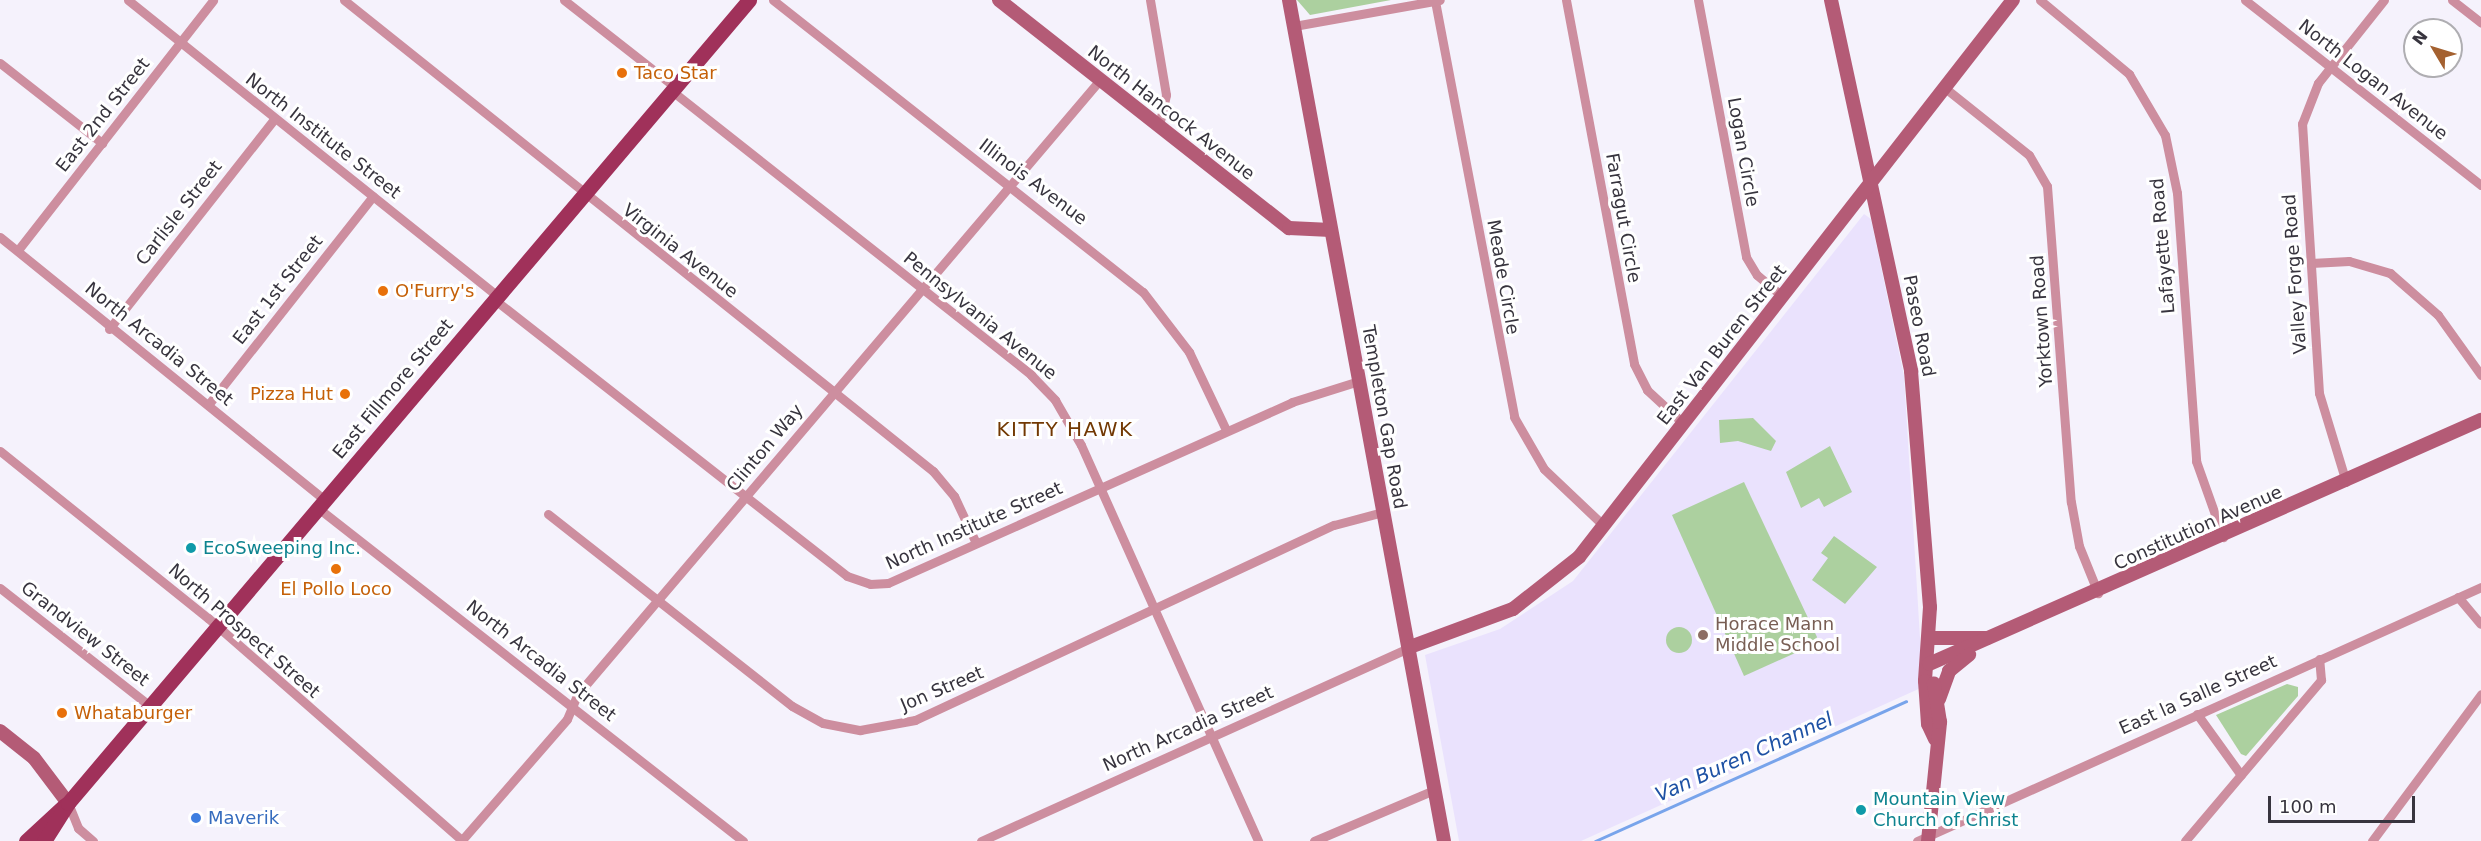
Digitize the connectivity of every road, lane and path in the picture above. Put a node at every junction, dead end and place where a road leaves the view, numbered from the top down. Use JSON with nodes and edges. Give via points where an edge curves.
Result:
{"nodes":[{"id":1,"x":128,"y":0,"type":"edge"},
{"id":2,"x":213,"y":0,"type":"edge"},
{"id":3,"x":344,"y":0,"type":"edge"},
{"id":4,"x":564,"y":0,"type":"edge"},
{"id":5,"x":749,"y":0,"type":"edge"},
{"id":6,"x":773,"y":0,"type":"edge"},
{"id":7,"x":999,"y":0,"type":"edge"},
{"id":8,"x":1149,"y":0,"type":"edge"},
{"id":9,"x":1289,"y":0,"type":"edge"},
{"id":10,"x":1438,"y":0,"type":"edge"},
{"id":11,"x":1566,"y":0,"type":"edge"},
{"id":12,"x":1698,"y":0,"type":"edge"},
{"id":13,"x":1831,"y":0,"type":"edge"},
{"id":14,"x":2013,"y":0,"type":"edge"},
{"id":15,"x":2040,"y":0,"type":"edge"},
{"id":16,"x":2245,"y":0,"type":"edge"},
{"id":17,"x":2384,"y":0,"type":"edge"},
{"id":18,"x":2452,"y":0,"type":"edge"},
{"id":19,"x":2481,"y":23,"type":"edge"},
{"id":20,"x":1294,"y":26,"type":"junction"},
{"id":21,"x":179,"y":43,"type":"junction"},
{"id":22,"x":0,"y":63,"type":"edge"},
{"id":23,"x":2331,"y":68,"type":"junction"},
{"id":24,"x":1099,"y":81,"type":"junction"},
{"id":25,"x":1945,"y":88,"type":"junction"},
{"id":26,"x":673,"y":89,"type":"junction"},
{"id":27,"x":274,"y":118,"type":"junction"},
{"id":28,"x":1159,"y":126,"type":"junction"},
{"id":29,"x":102,"y":143,"type":"junction"},
{"id":30,"x":1870,"y":184,"type":"junction"},
{"id":31,"x":2481,"y":185,"type":"edge"},
{"id":32,"x":1010,"y":186,"type":"junction"},
{"id":33,"x":583,"y":194,"type":"junction"},
{"id":34,"x":373,"y":196,"type":"junction"},
{"id":35,"x":1331,"y":231,"type":"junction"},
{"id":36,"x":0,"y":237,"type":"edge"},
{"id":37,"x":18,"y":250,"type":"junction"},
{"id":38,"x":2311,"y":263,"type":"junction"},
{"id":39,"x":922,"y":290,"type":"junction"},
{"id":40,"x":1782,"y":296,"type":"junction"},
{"id":41,"x":496,"y":298,"type":"junction"},
{"id":42,"x":109,"y":328,"type":"junction"},
{"id":43,"x":2481,"y":375,"type":"edge"},
{"id":44,"x":1359,"y":381,"type":"junction"},
{"id":45,"x":834,"y":393,"type":"junction"},
{"id":46,"x":208,"y":405,"type":"junction"},
{"id":47,"x":2481,"y":420,"type":"edge"},
{"id":48,"x":1684,"y":424,"type":"junction"},
{"id":49,"x":1226,"y":430,"type":"junction"},
{"id":50,"x":0,"y":451,"type":"edge"},
{"id":51,"x":2346,"y":482,"type":"junction"},
{"id":52,"x":1100,"y":488,"type":"junction"},
{"id":53,"x":746,"y":497,"type":"junction"},
{"id":54,"x":322,"y":504,"type":"junction"},
{"id":55,"x":1383,"y":512,"type":"junction"},
{"id":56,"x":548,"y":514,"type":"dead end"},
{"id":57,"x":1605,"y":526,"type":"junction"},
{"id":58,"x":2223,"y":537,"type":"junction"},
{"id":59,"x":976,"y":543,"type":"junction"},
{"id":60,"x":2481,"y":586,"type":"edge"},
{"id":61,"x":0,"y":588,"type":"edge"},
{"id":62,"x":2098,"y":593,"type":"junction"},
{"id":63,"x":2458,"y":597,"type":"junction"},
{"id":64,"x":657,"y":602,"type":"junction"},
{"id":65,"x":1155,"y":609,"type":"junction"},
{"id":66,"x":2481,"y":624,"type":"edge"},
{"id":67,"x":217,"y":627,"type":"junction"},
{"id":68,"x":1930,"y":638,"type":"junction"},
{"id":69,"x":1997,"y":638,"type":"junction"},
{"id":70,"x":1410,"y":647,"type":"junction"},
{"id":71,"x":1976,"y":647,"type":"junction"},
{"id":72,"x":2319,"y":659,"type":"junction"},
{"id":73,"x":1929,"y":664,"type":"junction"},
{"id":74,"x":2481,"y":694,"type":"edge"},
{"id":75,"x":150,"y":706,"type":"junction"},
{"id":76,"x":572,"y":707,"type":"junction"},
{"id":77,"x":1940,"y":714,"type":"junction"},
{"id":78,"x":2197,"y":714,"type":"junction"},
{"id":79,"x":0,"y":731,"type":"edge"},
{"id":80,"x":1212,"y":737,"type":"junction"},
{"id":81,"x":1935,"y":739,"type":"junction"},
{"id":82,"x":2241,"y":775,"type":"junction"},
{"id":83,"x":1434,"y":790,"type":"junction"},
{"id":84,"x":68,"y":803,"type":"junction"},
{"id":85,"x":1924,"y":839,"type":"edge"},
{"id":86,"x":26,"y":841,"type":"edge"},
{"id":87,"x":44,"y":841,"type":"edge"},
{"id":88,"x":93,"y":841,"type":"edge"},
{"id":89,"x":463,"y":841,"type":"edge"},
{"id":90,"x":743,"y":841,"type":"edge"},
{"id":91,"x":981,"y":841,"type":"edge"},
{"id":92,"x":1258,"y":841,"type":"edge"},
{"id":93,"x":1314,"y":841,"type":"edge"},
{"id":94,"x":1443,"y":841,"type":"edge"},
{"id":95,"x":2185,"y":841,"type":"edge"},
{"id":96,"x":2372,"y":841,"type":"edge"}],
"edges":[{"from":1,"to":21,"type":"street","name":"North Institute Street"},
{"from":2,"to":21,"type":"street","name":"East 2nd Street"},
{"from":3,"to":33,"type":"street","name":"Virginia Avenue"},
{"from":4,"to":26,"type":"street","name":"Pennsylvania Avenue"},
{"from":5,"to":26,"type":"main road","name":"East Fillmore Street"},
{"from":6,"to":32,"type":"street","name":"Illinois Avenue"},
{"from":7,"to":24,"type":"street","name":"North Hancock Avenue"},
{"from":8,"to":28,"type":"street","via":[[1166,95]]},
{"from":9,"to":20,"type":"street","name":"Templeton Gap Road"},
{"from":10,"to":20,"type":"street"},
{"from":10,"to":57,"type":"street","name":"Meade Circle","via":[[1514,417],[1544,469]]},
{"from":11,"to":48,"type":"street","name":"Farragut Circle","via":[[1634,364],[1647,390]]},
{"from":12,"to":40,"type":"street","name":"Logan Circle","via":[[1746,256],[1757,275]]},
{"from":13,"to":30,"type":"street","name":"Paseo Road"},
{"from":14,"to":25,"type":"street","name":"East Van Buren Street"},
{"from":15,"to":58,"type":"street","name":"Lafayette Road","via":[[2122,68],[2165,135],[2177,193],[2196,461]]},
{"from":16,"to":23,"type":"street","name":"North Logan Avenue"},
{"from":17,"to":23,"type":"street","name":"Valley Forge Road"},
{"from":18,"to":19,"type":"street"},
{"from":20,"to":35,"type":"street","name":"Templeton Gap Road"},
{"from":21,"to":27,"type":"street","name":"North Institute Street"},
{"from":21,"to":29,"type":"street","name":"East 2nd Street"},
{"from":22,"to":29,"type":"street"},
{"from":23,"to":31,"type":"street","name":"North Logan Avenue"},
{"from":23,"to":38,"type":"street","name":"Valley Forge Road","via":[[2312,95],[2302,124]]},
{"from":24,"to":28,"type":"street","name":"North Hancock Avenue"},
{"from":24,"to":32,"type":"street","name":"Clinton Way"},
{"from":25,"to":30,"type":"street","name":"East Van Buren Street"},
{"from":25,"to":62,"type":"street","name":"Yorktown Road","via":[[2029,155],[2047,186],[2071,502],[2079,546]]},
{"from":26,"to":33,"type":"main road","name":"East Fillmore Street"},
{"from":26,"to":39,"type":"street","name":"Pennsylvania Avenue"},
{"from":27,"to":34,"type":"street","name":"North Institute Street"},
{"from":27,"to":42,"type":"street","name":"Carlisle Street"},
{"from":28,"to":35,"type":"street","name":"North Hancock Avenue","via":[[1289,228]]},
{"from":29,"to":37,"type":"street","name":"East 2nd Street"},
{"from":30,"to":40,"type":"street","name":"East Van Buren Street"},
{"from":30,"to":68,"type":"street","name":"Paseo Road","via":[[1911,371]]},
{"from":32,"to":39,"type":"street","name":"Clinton Way"},
{"from":32,"to":49,"type":"street","name":"Illinois Avenue","via":[[1100,254],[1157,306],[1189,352]]},
{"from":33,"to":41,"type":"main road","name":"East Fillmore Street"},
{"from":33,"to":45,"type":"street","name":"Virginia Avenue"},
{"from":34,"to":41,"type":"street","name":"North Institute Street"},
{"from":34,"to":46,"type":"street","name":"East 1st Street"},
{"from":35,"to":44,"type":"street","name":"Templeton Gap Road"},
{"from":36,"to":37,"type":"street","name":"North Arcadia Street"},
{"from":37,"to":42,"type":"street","name":"North Arcadia Street"},
{"from":38,"to":43,"type":"street","via":[[2349,261],[2390,273],[2438,315]]},
{"from":38,"to":51,"type":"street","name":"Valley Forge Road","via":[[2322,412]]},
{"from":39,"to":45,"type":"street","name":"Clinton Way"},
{"from":39,"to":52,"type":"street","name":"Pennsylvania Avenue","via":[[1044,388],[1073,428]]},
{"from":40,"to":48,"type":"street","name":"East Van Buren Street"},
{"from":41,"to":53,"type":"street","name":"North Institute Street"},
{"from":41,"to":54,"type":"main road","name":"East Fillmore Street"},
{"from":42,"to":46,"type":"street","name":"North Arcadia Street"},
{"from":44,"to":49,"type":"street","name":"North Institute Street"},
{"from":44,"to":55,"type":"street","name":"Templeton Gap Road"},
{"from":45,"to":53,"type":"street","name":"Clinton Way"},
{"from":45,"to":59,"type":"street","name":"Virginia Avenue","via":[[943,480]]},
{"from":46,"to":54,"type":"street","name":"North Arcadia Street"},
{"from":47,"to":51,"type":"street","name":"Constitution Avenue"},
{"from":48,"to":57,"type":"street","name":"East Van Buren Street"},
{"from":49,"to":52,"type":"street","name":"North Institute Street"},
{"from":50,"to":67,"type":"street","name":"North Prospect Street"},
{"from":51,"to":58,"type":"street","name":"Constitution Avenue"},
{"from":52,"to":59,"type":"street","name":"North Institute Street"},
{"from":52,"to":65,"type":"street","name":"Pennsylvania Avenue"},
{"from":53,"to":59,"type":"street","name":"North Institute Street","via":[[862,583],[888,583]]},
{"from":53,"to":64,"type":"street","name":"Clinton Way"},
{"from":54,"to":67,"type":"main road","name":"East Fillmore Street"},
{"from":54,"to":76,"type":"street","name":"North Arcadia Street"},
{"from":55,"to":65,"type":"street","name":"Jon Street","via":[[1334,525]]},
{"from":55,"to":70,"type":"street","name":"Templeton Gap Road"},
{"from":56,"to":64,"type":"street","name":"Jon Street"},
{"from":57,"to":70,"type":"street","name":"East Van Buren Street","via":[[1561,576],[1529,600],[1481,625]]},
{"from":58,"to":62,"type":"street","name":"Constitution Avenue"},
{"from":60,"to":63,"type":"street","name":"East la Salle Street"},
{"from":61,"to":75,"type":"street","name":"Grandview Street"},
{"from":62,"to":69,"type":"street","name":"Constitution Avenue"},
{"from":63,"to":66,"type":"street"},
{"from":63,"to":72,"type":"street","name":"East la Salle Street"},
{"from":64,"to":65,"type":"street","name":"Jon Street","via":[[797,709],[823,723],[860,730],[915,720]]},
{"from":64,"to":76,"type":"street","name":"Clinton Way"},
{"from":65,"to":80,"type":"street","name":"Pennsylvania Avenue"},
{"from":67,"to":75,"type":"main road","name":"East Fillmore Street"},
{"from":67,"to":89,"type":"street","name":"North Prospect Street"},
{"from":68,"to":69,"type":"street"},
{"from":68,"to":73,"type":"street","name":"Paseo Road"},
{"from":69,"to":71,"type":"street","name":"Constitution Avenue"},
{"from":70,"to":80,"type":"street","name":"North Arcadia Street"},
{"from":70,"to":83,"type":"street","name":"Templeton Gap Road"},
{"from":71,"to":73,"type":"street","name":"Constitution Avenue"},
{"from":71,"to":77,"type":"street","via":[[1944,680]]},
{"from":72,"to":78,"type":"street","name":"East la Salle Street"},
{"from":72,"to":82,"type":"street","via":[[2321,680]]},
{"from":73,"to":77,"type":"street","name":"Paseo Road"},
{"from":73,"to":81,"type":"street","name":"Paseo Road","via":[[1928,724]]},
{"from":74,"to":96,"type":"street"},
{"from":75,"to":84,"type":"main road","name":"East Fillmore Street"},
{"from":76,"to":89,"type":"street","name":"Clinton Way"},
{"from":76,"to":90,"type":"street","name":"North Arcadia Street"},
{"from":77,"to":81,"type":"street","name":"Paseo Road"},
{"from":78,"to":82,"type":"street"},
{"from":78,"to":85,"type":"street","name":"East la Salle Street"},
{"from":79,"to":84,"type":"street","via":[[34,758]]},
{"from":80,"to":91,"type":"street","name":"North Arcadia Street"},
{"from":80,"to":92,"type":"street","name":"Pennsylvania Avenue"},
{"from":81,"to":85,"type":"street","name":"Paseo Road"},
{"from":82,"to":95,"type":"street"},
{"from":83,"to":93,"type":"street"},
{"from":83,"to":94,"type":"street","name":"Templeton Gap Road"},
{"from":84,"to":86,"type":"main road","name":"East Fillmore Street"},
{"from":84,"to":87,"type":"main road","name":"East Fillmore Street"},
{"from":84,"to":88,"type":"street","via":[[78,828]]}]}
